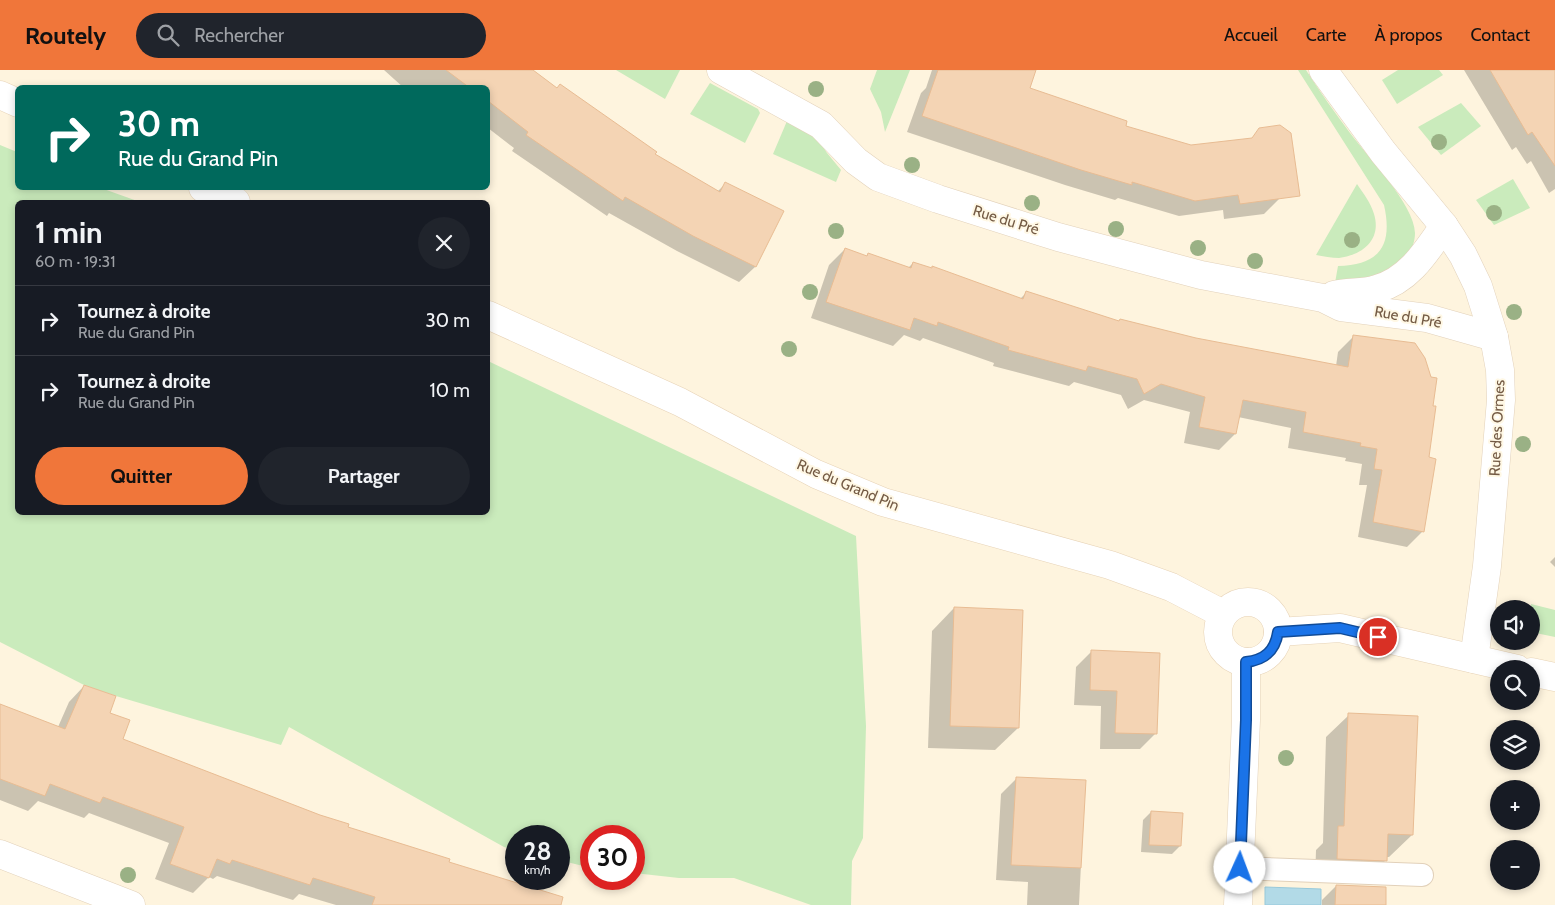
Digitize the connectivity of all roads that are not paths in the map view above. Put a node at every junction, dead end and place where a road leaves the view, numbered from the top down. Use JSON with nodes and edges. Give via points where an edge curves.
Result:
{"nodes":[{"id":1,"x":721,"y":70,"type":"edge"},
{"id":2,"x":1323,"y":70,"type":"edge"},
{"id":3,"x":0,"y":96,"type":"edge"},
{"id":4,"x":15,"y":102,"type":"edge"},
{"id":5,"x":208,"y":190,"type":"edge"},
{"id":6,"x":231,"y":200,"type":"edge"},
{"id":7,"x":1444,"y":226,"type":"junction"},
{"id":8,"x":1323,"y":298,"type":"junction"},
{"id":9,"x":490,"y":316,"type":"edge"},
{"id":10,"x":1494,"y":337,"type":"junction"},
{"id":11,"x":1223,"y":614,"type":"junction"},
{"id":12,"x":1278,"y":632,"type":"junction"},
{"id":13,"x":1474,"y":659,"type":"junction"},
{"id":14,"x":1246,"y":662,"type":"junction"},
{"id":15,"x":1490,"y":663,"type":"edge"},
{"id":16,"x":1540,"y":674,"type":"edge"},
{"id":17,"x":1555,"y":677,"type":"edge"},
{"id":18,"x":0,"y":854,"type":"edge"},
{"id":19,"x":1240,"y":868,"type":"junction"},
{"id":20,"x":1422,"y":875,"type":"dead end"},
{"id":21,"x":131,"y":905,"type":"edge"},
{"id":22,"x":1238,"y":905,"type":"edge"}],
"edges":[{"from":1,"to":8,"type":"street","name":"Rue du Pré","via":[[822,125],[856,161],[878,177],[1058,237],[1201,275]]},
{"from":2,"to":7,"type":"street","name":"Rue des Ormes","via":[[1383,152]]},
{"from":3,"to":4,"type":"street"},
{"from":5,"to":6,"type":"street"},
{"from":7,"to":8,"type":"street","name":"Rue du Pré","via":[[1418,263],[1391,284],[1376,290],[1344,292]]},
{"from":7,"to":10,"type":"street","name":"Rue des Ormes","via":[[1478,286]]},
{"from":8,"to":10,"type":"street","name":"Rue du Pré","via":[[1341,307],[1427,318]]},
{"from":9,"to":11,"type":"street","name":"Rue du Grand Pin","via":[[680,402],[816,474],[882,502],[1110,565],[1171,587]]},
{"from":10,"to":13,"type":"street","name":"Rue des Ormes","via":[[1501,400],[1487,566]]},
{"from":11,"to":12,"type":"street","via":[[1241,602],[1262,605],[1276,622]]},
{"from":11,"to":14,"type":"street","via":[[1219,624],[1220,645],[1226,654]]},
{"from":12,"to":13,"type":"street","via":[[1340,628]]},
{"from":12,"to":14,"type":"street","via":[[1272,651],[1256,661]]},
{"from":13,"to":15,"type":"street"},
{"from":14,"to":19,"type":"street"},
{"from":16,"to":17,"type":"street"},
{"from":18,"to":21,"type":"street"},
{"from":19,"to":20,"type":"lane"},
{"from":19,"to":22,"type":"street"}]}
